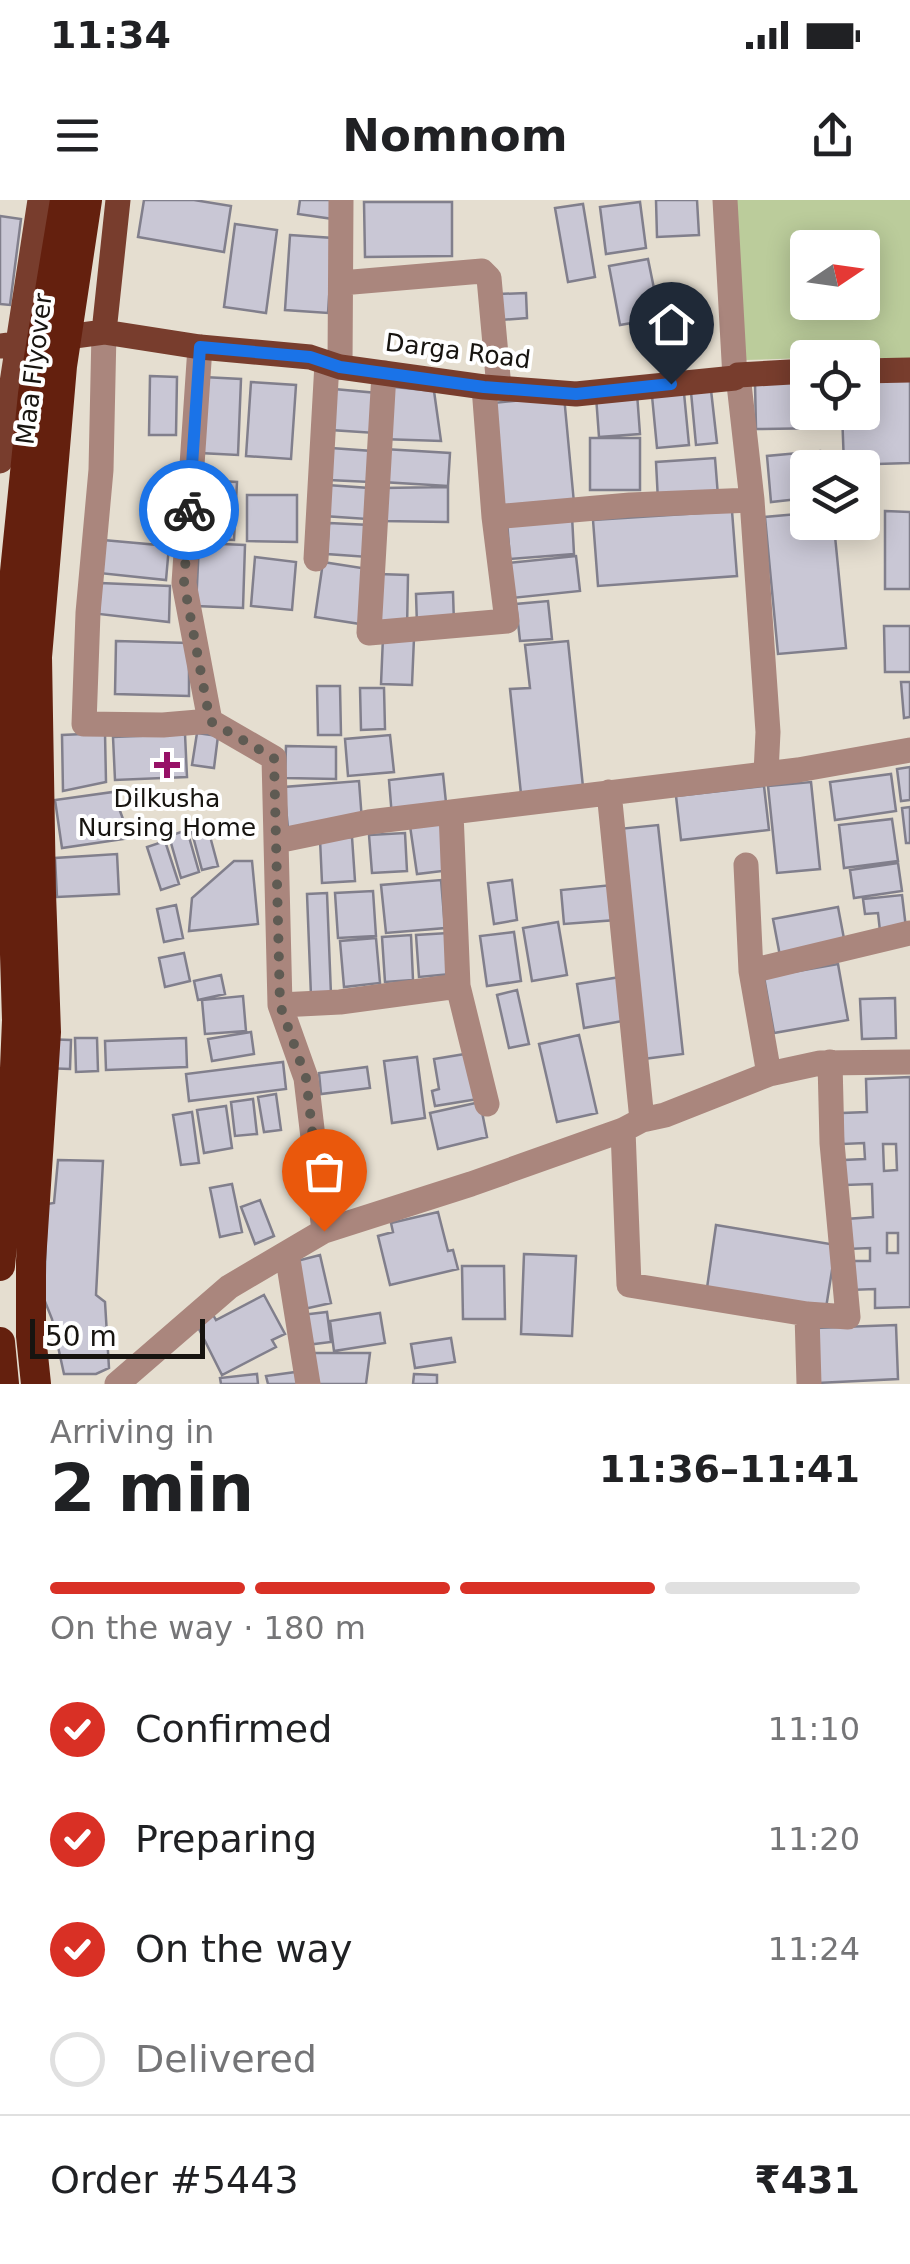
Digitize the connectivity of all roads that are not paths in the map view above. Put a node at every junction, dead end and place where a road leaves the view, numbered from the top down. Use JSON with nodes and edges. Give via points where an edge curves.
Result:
{"nodes":[{"id":1,"x":40,"y":200,"type":"edge"},
{"id":2,"x":65,"y":200,"type":"edge"},
{"id":3,"x":88,"y":200,"type":"edge"},
{"id":4,"x":118,"y":200,"type":"edge"},
{"id":5,"x":342,"y":200,"type":"edge"},
{"id":6,"x":726,"y":200,"type":"edge"},
{"id":7,"x":340,"y":283,"type":"junction"},
{"id":8,"x":104,"y":332,"type":"junction"},
{"id":9,"x":9,"y":344,"type":"edge"},
{"id":10,"x":200,"y":347,"type":"junction"},
{"id":11,"x":333,"y":365,"type":"junction"},
{"id":12,"x":910,"y":370,"type":"edge"},
{"id":13,"x":880,"y":371,"type":"edge"},
{"id":14,"x":790,"y":372,"type":"edge"},
{"id":15,"x":384,"y":373,"type":"junction"},
{"id":16,"x":736,"y":377,"type":"junction"},
{"id":17,"x":492,"y":388,"type":"junction"},
{"id":18,"x":0,"y":461,"type":"edge"},
{"id":19,"x":752,"y":500,"type":"junction"},
{"id":20,"x":494,"y":517,"type":"junction"},
{"id":21,"x":316,"y":560,"type":"dead end"},
{"id":22,"x":210,"y":721,"type":"junction"},
{"id":23,"x":910,"y":750,"type":"edge"},
{"id":24,"x":766,"y":773,"type":"junction"},
{"id":25,"x":609,"y":792,"type":"junction"},
{"id":26,"x":451,"y":812,"type":"junction"},
{"id":27,"x":277,"y":841,"type":"junction"},
{"id":28,"x":746,"y":865,"type":"dead end"},
{"id":29,"x":910,"y":933,"type":"edge"},
{"id":30,"x":751,"y":970,"type":"junction"},
{"id":31,"x":458,"y":986,"type":"junction"},
{"id":32,"x":280,"y":1005,"type":"junction"},
{"id":33,"x":830,"y":1062,"type":"junction"},
{"id":34,"x":910,"y":1062,"type":"edge"},
{"id":35,"x":769,"y":1074,"type":"junction"},
{"id":36,"x":487,"y":1104,"type":"dead end"},
{"id":37,"x":632,"y":1124,"type":"junction"},
{"id":38,"x":324,"y":1231,"type":"junction"},
{"id":39,"x":288,"y":1253,"type":"junction"},
{"id":40,"x":0,"y":1266,"type":"edge"},
{"id":41,"x":807,"y":1314,"type":"junction"},
{"id":42,"x":0,"y":1342,"type":"edge"},
{"id":43,"x":4,"y":1384,"type":"edge"},
{"id":44,"x":36,"y":1384,"type":"edge"},
{"id":45,"x":117,"y":1384,"type":"edge"},
{"id":46,"x":308,"y":1384,"type":"edge"},
{"id":47,"x":809,"y":1384,"type":"edge"}],
"edges":[{"from":1,"to":9,"type":"main road"},
{"from":2,"to":40,"type":"highway","name":"Maa Flyover","bridge":true,"via":[[33,394],[10,621],[17,1020]]},
{"from":3,"to":44,"type":"highway","name":"Maa Flyover","bridge":true,"via":[[62,366],[37,658],[46,1032],[30,1262]]},
{"from":4,"to":8,"type":"main road"},
{"from":5,"to":7,"type":"street"},
{"from":6,"to":16,"type":"street"},
{"from":7,"to":11,"type":"street"},
{"from":7,"to":17,"type":"street","via":[[482,271],[489,278]]},
{"from":8,"to":9,"type":"main road","name":"Darga Road"},
{"from":8,"to":10,"type":"main road","name":"Darga Road"},
{"from":8,"to":22,"type":"street","via":[[84,724]]},
{"from":9,"to":18,"type":"main road"},
{"from":10,"to":11,"type":"main road","name":"Darga Road"},
{"from":10,"to":22,"type":"street","via":[[184,583]]},
{"from":11,"to":15,"type":"main road","name":"Darga Road"},
{"from":11,"to":21,"type":"street"},
{"from":12,"to":13,"type":"main road"},
{"from":14,"to":16,"type":"main road","name":"Darga Road"},
{"from":15,"to":17,"type":"main road","name":"Darga Road"},
{"from":15,"to":20,"type":"street","via":[[368,633],[506,621]]},
{"from":16,"to":17,"type":"main road","name":"Darga Road","via":[[576,394]]},
{"from":16,"to":19,"type":"street"},
{"from":17,"to":20,"type":"street"},
{"from":19,"to":20,"type":"street"},
{"from":19,"to":24,"type":"street"},
{"from":22,"to":27,"type":"street","via":[[274,758]]},
{"from":23,"to":24,"type":"street"},
{"from":24,"to":25,"type":"street"},
{"from":25,"to":26,"type":"street"},
{"from":25,"to":37,"type":"street"},
{"from":26,"to":27,"type":"street"},
{"from":26,"to":31,"type":"street"},
{"from":27,"to":32,"type":"street"},
{"from":28,"to":30,"type":"street"},
{"from":29,"to":30,"type":"street"},
{"from":30,"to":35,"type":"street"},
{"from":31,"to":32,"type":"street"},
{"from":31,"to":36,"type":"street"},
{"from":32,"to":38,"type":"street","via":[[306,1078]]},
{"from":33,"to":34,"type":"street"},
{"from":33,"to":35,"type":"street"},
{"from":33,"to":41,"type":"street","via":[[848,1317]]},
{"from":35,"to":37,"type":"street"},
{"from":37,"to":38,"type":"street"},
{"from":37,"to":41,"type":"street","via":[[629,1284]]},
{"from":38,"to":39,"type":"street"},
{"from":39,"to":45,"type":"street","via":[[229,1287]]},
{"from":39,"to":46,"type":"street"},
{"from":41,"to":47,"type":"street"},
{"from":42,"to":43,"type":"highway"}]}
